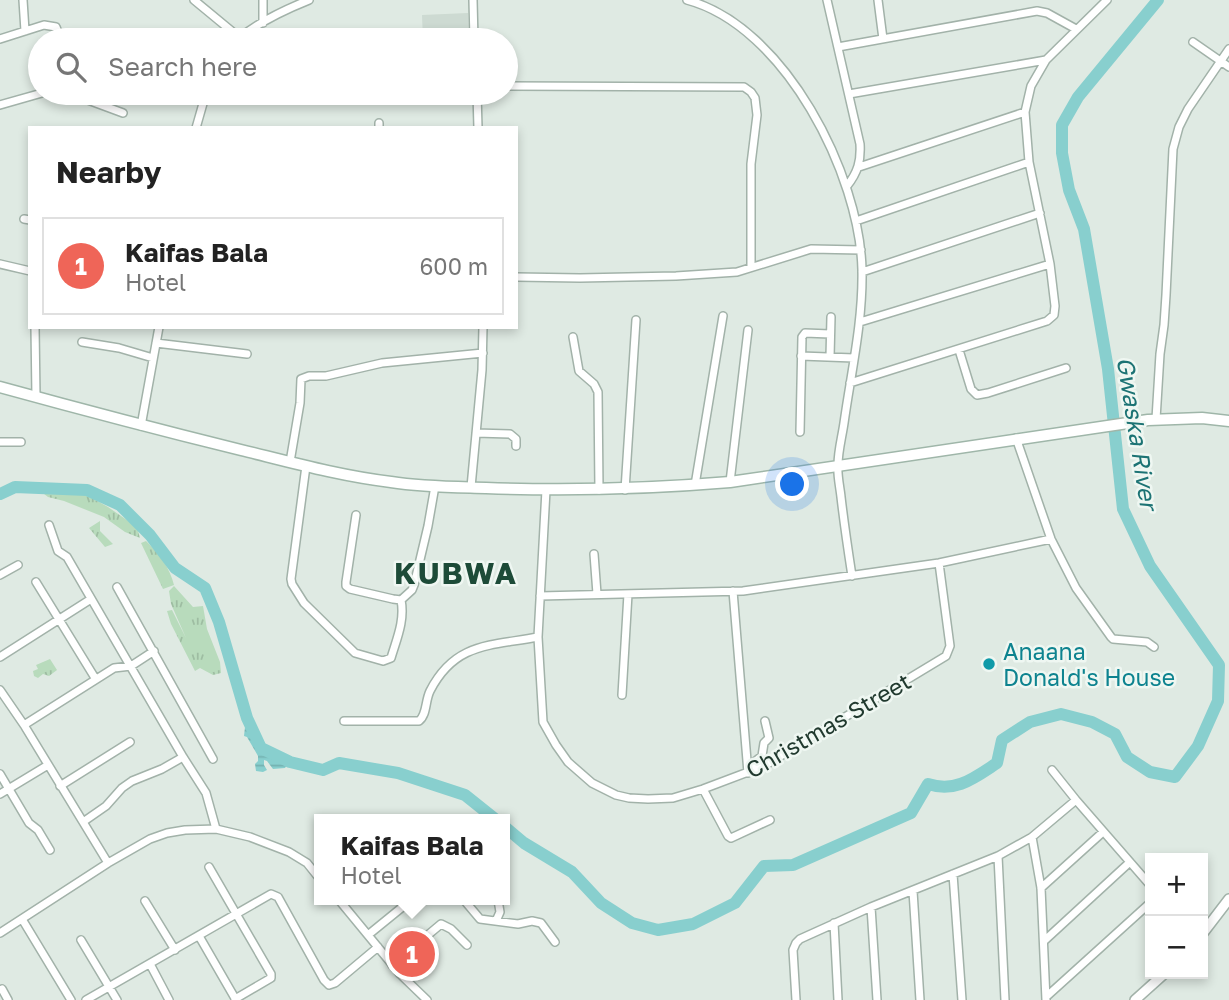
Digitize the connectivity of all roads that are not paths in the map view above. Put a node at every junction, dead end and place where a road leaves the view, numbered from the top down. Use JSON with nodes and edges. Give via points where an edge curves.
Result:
{"nodes":[{"id":1,"x":23,"y":0,"type":"edge"},
{"id":2,"x":194,"y":0,"type":"edge"},
{"id":3,"x":263,"y":0,"type":"edge"},
{"id":4,"x":309,"y":0,"type":"edge"},
{"id":5,"x":473,"y":0,"type":"edge"},
{"id":6,"x":687,"y":0,"type":"edge"},
{"id":7,"x":827,"y":0,"type":"edge"},
{"id":8,"x":878,"y":0,"type":"edge"},
{"id":9,"x":1107,"y":0,"type":"edge"},
{"id":10,"x":704,"y":3,"type":"edge"},
{"id":11,"x":263,"y":23,"type":"junction"},
{"id":12,"x":34,"y":28,"type":"edge"},
{"id":13,"x":56,"y":28,"type":"edge"},
{"id":14,"x":226,"y":28,"type":"edge"},
{"id":15,"x":255,"y":28,"type":"edge"},
{"id":16,"x":474,"y":28,"type":"edge"},
{"id":17,"x":1076,"y":29,"type":"junction"},
{"id":18,"x":28,"y":30,"type":"edge"},
{"id":19,"x":25,"y":31,"type":"junction"},
{"id":20,"x":0,"y":38,"type":"edge"},
{"id":21,"x":883,"y":39,"type":"junction"},
{"id":22,"x":1194,"y":42,"type":"dead end"},
{"id":23,"x":838,"y":47,"type":"junction"},
{"id":24,"x":1229,"y":50,"type":"edge"},
{"id":25,"x":1045,"y":60,"type":"junction"},
{"id":26,"x":1221,"y":62,"type":"junction"},
{"id":27,"x":1229,"y":67,"type":"edge"},
{"id":28,"x":518,"y":86,"type":"edge"},
{"id":29,"x":849,"y":94,"type":"junction"},
{"id":30,"x":28,"y":97,"type":"edge"},
{"id":31,"x":102,"y":105,"type":"edge"},
{"id":32,"x":203,"y":105,"type":"edge"},
{"id":33,"x":477,"y":105,"type":"edge"},
{"id":34,"x":0,"y":106,"type":"edge"},
{"id":35,"x":1025,"y":112,"type":"junction"},
{"id":36,"x":124,"y":113,"type":"dead end"},
{"id":37,"x":198,"y":126,"type":"edge"},
{"id":38,"x":478,"y":126,"type":"edge"},
{"id":39,"x":1030,"y":162,"type":"junction"},
{"id":40,"x":859,"y":167,"type":"junction"},
{"id":41,"x":847,"y":186,"type":"junction"},
{"id":42,"x":1040,"y":213,"type":"junction"},
{"id":43,"x":856,"y":221,"type":"junction"},
{"id":44,"x":861,"y":250,"type":"junction"},
{"id":45,"x":0,"y":264,"type":"edge"},
{"id":46,"x":1050,"y":264,"type":"junction"},
{"id":47,"x":751,"y":266,"type":"junction"},
{"id":48,"x":28,"y":271,"type":"edge"},
{"id":49,"x":862,"y":272,"type":"junction"},
{"id":50,"x":518,"y":277,"type":"edge"},
{"id":51,"x":723,"y":316,"type":"dead end"},
{"id":52,"x":831,"y":317,"type":"dead end"},
{"id":53,"x":636,"y":320,"type":"dead end"},
{"id":54,"x":860,"y":322,"type":"junction"},
{"id":55,"x":35,"y":329,"type":"edge"},
{"id":56,"x":159,"y":329,"type":"edge"},
{"id":57,"x":483,"y":329,"type":"edge"},
{"id":58,"x":748,"y":330,"type":"dead end"},
{"id":59,"x":830,"y":334,"type":"junction"},
{"id":60,"x":573,"y":337,"type":"dead end"},
{"id":61,"x":82,"y":342,"type":"dead end"},
{"id":62,"x":156,"y":343,"type":"junction"},
{"id":63,"x":959,"y":350,"type":"junction"},
{"id":64,"x":483,"y":353,"type":"junction"},
{"id":65,"x":247,"y":354,"type":"dead end"},
{"id":66,"x":801,"y":356,"type":"junction"},
{"id":67,"x":830,"y":357,"type":"junction"},
{"id":68,"x":153,"y":358,"type":"junction"},
{"id":69,"x":854,"y":358,"type":"junction"},
{"id":70,"x":1066,"y":368,"type":"dead end"},
{"id":71,"x":850,"y":383,"type":"junction"},
{"id":72,"x":0,"y":387,"type":"edge"},
{"id":73,"x":36,"y":397,"type":"junction"},
{"id":74,"x":1156,"y":419,"type":"junction"},
{"id":75,"x":1229,"y":421,"type":"edge"},
{"id":76,"x":141,"y":426,"type":"junction"},
{"id":77,"x":800,"y":432,"type":"dead end"},
{"id":78,"x":476,"y":433,"type":"junction"},
{"id":79,"x":1016,"y":439,"type":"junction"},
{"id":80,"x":0,"y":442,"type":"edge"},
{"id":81,"x":21,"y":442,"type":"dead end"},
{"id":82,"x":516,"y":446,"type":"dead end"},
{"id":83,"x":290,"y":462,"type":"junction"},
{"id":84,"x":306,"y":466,"type":"junction"},
{"id":85,"x":838,"y":466,"type":"junction"},
{"id":86,"x":730,"y":482,"type":"junction"},
{"id":87,"x":695,"y":485,"type":"junction"},
{"id":88,"x":435,"y":486,"type":"junction"},
{"id":89,"x":471,"y":488,"type":"junction"},
{"id":90,"x":625,"y":489,"type":"junction"},
{"id":91,"x":547,"y":490,"type":"junction"},
{"id":92,"x":599,"y":490,"type":"junction"},
{"id":93,"x":356,"y":515,"type":"dead end"},
{"id":94,"x":48,"y":525,"type":"dead end"},
{"id":95,"x":1051,"y":539,"type":"junction"},
{"id":96,"x":594,"y":554,"type":"dead end"},
{"id":97,"x":939,"y":563,"type":"junction"},
{"id":98,"x":18,"y":565,"type":"dead end"},
{"id":99,"x":0,"y":575,"type":"edge"},
{"id":100,"x":852,"y":576,"type":"junction"},
{"id":101,"x":36,"y":582,"type":"dead end"},
{"id":102,"x":117,"y":587,"type":"dead end"},
{"id":103,"x":733,"y":591,"type":"junction"},
{"id":104,"x":597,"y":594,"type":"junction"},
{"id":105,"x":628,"y":594,"type":"junction"},
{"id":106,"x":540,"y":596,"type":"junction"},
{"id":107,"x":91,"y":599,"type":"junction"},
{"id":108,"x":401,"y":600,"type":"junction"},
{"id":109,"x":60,"y":619,"type":"junction"},
{"id":110,"x":538,"y":637,"type":"junction"},
{"id":111,"x":1154,"y":647,"type":"dead end"},
{"id":112,"x":154,"y":651,"type":"junction"},
{"id":113,"x":0,"y":657,"type":"edge"},
{"id":114,"x":131,"y":666,"type":"junction"},
{"id":115,"x":95,"y":678,"type":"junction"},
{"id":116,"x":0,"y":690,"type":"edge"},
{"id":117,"x":622,"y":695,"type":"dead end"},
{"id":118,"x":344,"y":721,"type":"dead end"},
{"id":119,"x":765,"y":721,"type":"dead end"},
{"id":120,"x":24,"y":725,"type":"junction"},
{"id":121,"x":130,"y":742,"type":"dead end"},
{"id":122,"x":183,"y":757,"type":"junction"},
{"id":123,"x":213,"y":759,"type":"dead end"},
{"id":124,"x":48,"y":765,"type":"junction"},
{"id":125,"x":748,"y":770,"type":"junction"},
{"id":126,"x":1052,"y":770,"type":"dead end"},
{"id":127,"x":0,"y":774,"type":"edge"},
{"id":128,"x":60,"y":786,"type":"junction"},
{"id":129,"x":10,"y":788,"type":"junction"},
{"id":130,"x":703,"y":789,"type":"junction"},
{"id":131,"x":0,"y":794,"type":"edge"},
{"id":132,"x":1076,"y":800,"type":"junction"},
{"id":133,"x":770,"y":820,"type":"dead end"},
{"id":134,"x":83,"y":822,"type":"junction"},
{"id":135,"x":216,"y":829,"type":"junction"},
{"id":136,"x":1103,"y":832,"type":"junction"},
{"id":137,"x":1032,"y":837,"type":"junction"},
{"id":138,"x":50,"y":849,"type":"dead end"},
{"id":139,"x":998,"y":856,"type":"junction"},
{"id":140,"x":1130,"y":862,"type":"junction"},
{"id":141,"x":108,"y":863,"type":"junction"},
{"id":142,"x":209,"y":867,"type":"dead end"},
{"id":143,"x":314,"y":872,"type":"edge"},
{"id":144,"x":953,"y":874,"type":"junction"},
{"id":145,"x":1145,"y":879,"type":"edge"},
{"id":146,"x":1041,"y":888,"type":"junction"},
{"id":147,"x":913,"y":891,"type":"junction"},
{"id":148,"x":1229,"y":899,"type":"edge"},
{"id":149,"x":145,"y":901,"type":"dead end"},
{"id":150,"x":343,"y":905,"type":"edge"},
{"id":151,"x":405,"y":905,"type":"edge"},
{"id":152,"x":468,"y":905,"type":"edge"},
{"id":153,"x":499,"y":905,"type":"edge"},
{"id":154,"x":871,"y":907,"type":"junction"},
{"id":155,"x":1145,"y":908,"type":"edge"},
{"id":156,"x":237,"y":914,"type":"junction"},
{"id":157,"x":22,"y":919,"type":"junction"},
{"id":158,"x":496,"y":920,"type":"junction"},
{"id":159,"x":834,"y":923,"type":"junction"},
{"id":160,"x":1208,"y":926,"type":"edge"},
{"id":161,"x":0,"y":933,"type":"edge"},
{"id":162,"x":368,"y":935,"type":"junction"},
{"id":163,"x":199,"y":936,"type":"junction"},
{"id":164,"x":82,"y":940,"type":"dead end"},
{"id":165,"x":1044,"y":941,"type":"junction"},
{"id":166,"x":555,"y":943,"type":"dead end"},
{"id":167,"x":467,"y":945,"type":"dead end"},
{"id":168,"x":378,"y":947,"type":"junction"},
{"id":169,"x":175,"y":950,"type":"junction"},
{"id":170,"x":150,"y":964,"type":"junction"},
{"id":171,"x":392,"y":965,"type":"junction"},
{"id":172,"x":1158,"y":979,"type":"edge"},
{"id":173,"x":110,"y":986,"type":"junction"},
{"id":174,"x":2,"y":989,"type":"dead end"},
{"id":175,"x":235,"y":999,"type":"edge"},
{"id":176,"x":1046,"y":999,"type":"edge"},
{"id":177,"x":8,"y":1000,"type":"edge"},
{"id":178,"x":71,"y":1000,"type":"edge"},
{"id":179,"x":86,"y":1000,"type":"edge"},
{"id":180,"x":117,"y":1000,"type":"edge"},
{"id":181,"x":169,"y":1000,"type":"edge"},
{"id":182,"x":427,"y":1000,"type":"edge"},
{"id":183,"x":796,"y":1000,"type":"edge"},
{"id":184,"x":838,"y":1000,"type":"edge"},
{"id":185,"x":877,"y":1000,"type":"edge"},
{"id":186,"x":920,"y":1000,"type":"edge"},
{"id":187,"x":962,"y":1000,"type":"edge"},
{"id":188,"x":1005,"y":1000,"type":"edge"},
{"id":189,"x":1135,"y":1000,"type":"edge"}],
"edges":[{"from":1,"to":19,"type":"street"},
{"from":2,"to":14,"type":"street"},
{"from":3,"to":11,"type":"street"},
{"from":4,"to":11,"type":"street"},
{"from":5,"to":16,"type":"street"},
{"from":6,"to":10,"type":"street"},
{"from":7,"to":23,"type":"street"},
{"from":8,"to":21,"type":"street"},
{"from":9,"to":17,"type":"street"},
{"from":10,"to":41,"type":"street","via":[[746,31],[790,79]]},
{"from":11,"to":15,"type":"street"},
{"from":12,"to":13,"type":"street"},
{"from":17,"to":21,"type":"street","via":[[1037,11]]},
{"from":17,"to":25,"type":"street"},
{"from":18,"to":19,"type":"street"},
{"from":19,"to":20,"type":"street"},
{"from":21,"to":23,"type":"street"},
{"from":22,"to":26,"type":"street"},
{"from":23,"to":29,"type":"street"},
{"from":24,"to":26,"type":"street"},
{"from":25,"to":29,"type":"street"},
{"from":25,"to":35,"type":"street","via":[[1031,86]]},
{"from":26,"to":27,"type":"street"},
{"from":26,"to":74,"type":"street","via":[[1188,109],[1173,149]]},
{"from":28,"to":47,"type":"street","via":[[744,87],[751,92],[757,116],[751,164]]},
{"from":29,"to":40,"type":"street","via":[[860,144]]},
{"from":30,"to":34,"type":"street"},
{"from":31,"to":36,"type":"street"},
{"from":32,"to":37,"type":"street"},
{"from":33,"to":38,"type":"street"},
{"from":35,"to":39,"type":"street"},
{"from":35,"to":40,"type":"street"},
{"from":39,"to":42,"type":"street"},
{"from":39,"to":43,"type":"street"},
{"from":40,"to":41,"type":"street"},
{"from":41,"to":43,"type":"street"},
{"from":42,"to":46,"type":"street"},
{"from":42,"to":49,"type":"street"},
{"from":43,"to":44,"type":"street"},
{"from":44,"to":47,"type":"street","via":[[811,249]]},
{"from":44,"to":49,"type":"street"},
{"from":45,"to":48,"type":"street"},
{"from":46,"to":54,"type":"street"},
{"from":46,"to":63,"type":"street","via":[[1055,306],[1051,318]]},
{"from":47,"to":50,"type":"street","via":[[737,272],[676,276]]},
{"from":49,"to":54,"type":"street"},
{"from":51,"to":87,"type":"street"},
{"from":52,"to":59,"type":"street"},
{"from":53,"to":90,"type":"street"},
{"from":54,"to":69,"type":"street"},
{"from":55,"to":73,"type":"street"},
{"from":56,"to":62,"type":"street"},
{"from":57,"to":64,"type":"street"},
{"from":58,"to":86,"type":"street"},
{"from":59,"to":66,"type":"street","via":[[805,333]]},
{"from":59,"to":67,"type":"street"},
{"from":60,"to":92,"type":"street","via":[[579,371],[598,392]]},
{"from":61,"to":68,"type":"street"},
{"from":62,"to":65,"type":"street"},
{"from":62,"to":68,"type":"street"},
{"from":63,"to":70,"type":"street","via":[[977,395]]},
{"from":63,"to":71,"type":"street"},
{"from":64,"to":78,"type":"street"},
{"from":64,"to":83,"type":"street","via":[[382,363],[304,377]]},
{"from":66,"to":67,"type":"street"},
{"from":66,"to":77,"type":"street"},
{"from":67,"to":69,"type":"street"},
{"from":68,"to":76,"type":"street"},
{"from":69,"to":71,"type":"street"},
{"from":71,"to":85,"type":"street"},
{"from":72,"to":73,"type":"main road"},
{"from":73,"to":76,"type":"main road"},
{"from":74,"to":75,"type":"main road"},
{"from":74,"to":79,"type":"main road"},
{"from":76,"to":83,"type":"main road"},
{"from":78,"to":82,"type":"street","via":[[510,434]]},
{"from":78,"to":89,"type":"street"},
{"from":79,"to":85,"type":"main road"},
{"from":79,"to":95,"type":"street"},
{"from":80,"to":81,"type":"street"},
{"from":83,"to":84,"type":"main road"},
{"from":84,"to":88,"type":"main road"},
{"from":84,"to":108,"type":"street","via":[[290,579],[304,603],[355,653],[383,661],[391,658],[402,622]]},
{"from":85,"to":86,"type":"main road"},
{"from":85,"to":100,"type":"street"},
{"from":86,"to":87,"type":"main road"},
{"from":87,"to":90,"type":"main road"},
{"from":88,"to":89,"type":"main road"},
{"from":88,"to":108,"type":"street","via":[[414,585]]},
{"from":89,"to":91,"type":"main road"},
{"from":90,"to":92,"type":"main road"},
{"from":91,"to":92,"type":"main road"},
{"from":91,"to":106,"type":"street","name":"Christmas Street"},
{"from":93,"to":108,"type":"street","via":[[346,586]]},
{"from":94,"to":107,"type":"street","via":[[58,551]]},
{"from":95,"to":97,"type":"street"},
{"from":95,"to":111,"type":"street","via":[[1076,588],[1111,637]]},
{"from":96,"to":104,"type":"street"},
{"from":97,"to":100,"type":"street"},
{"from":97,"to":125,"type":"street","name":"Christmas Street","via":[[950,646],[946,656],[780,757]]},
{"from":98,"to":99,"type":"street"},
{"from":100,"to":103,"type":"street"},
{"from":101,"to":109,"type":"street"},
{"from":102,"to":112,"type":"street"},
{"from":103,"to":105,"type":"street"},
{"from":103,"to":125,"type":"street"},
{"from":104,"to":105,"type":"street"},
{"from":104,"to":106,"type":"street"},
{"from":105,"to":117,"type":"street"},
{"from":106,"to":110,"type":"street","name":"Christmas Street"},
{"from":107,"to":109,"type":"street"},
{"from":107,"to":114,"type":"street"},
{"from":109,"to":113,"type":"street"},
{"from":109,"to":115,"type":"street"},
{"from":110,"to":118,"type":"street","via":[[474,649],[457,657],[436,680],[419,721]]},
{"from":110,"to":130,"type":"street","name":"Christmas Street","via":[[542,723],[561,754],[582,775],[603,790],[629,798],[661,800]]},
{"from":112,"to":114,"type":"street"},
{"from":112,"to":123,"type":"street"},
{"from":114,"to":115,"type":"street"},
{"from":114,"to":122,"type":"street"},
{"from":115,"to":120,"type":"street"},
{"from":116,"to":120,"type":"street"},
{"from":119,"to":125,"type":"street","via":[[769,738],[762,756]]},
{"from":120,"to":124,"type":"street"},
{"from":121,"to":128,"type":"street"},
{"from":122,"to":134,"type":"street","via":[[132,781]]},
{"from":122,"to":135,"type":"street","via":[[206,793]]},
{"from":124,"to":128,"type":"street"},
{"from":124,"to":129,"type":"street"},
{"from":125,"to":130,"type":"street","name":"Christmas Street"},
{"from":126,"to":132,"type":"street"},
{"from":127,"to":129,"type":"street"},
{"from":128,"to":134,"type":"street"},
{"from":129,"to":131,"type":"street"},
{"from":129,"to":138,"type":"street"},
{"from":130,"to":133,"type":"street","via":[[731,838]]},
{"from":132,"to":136,"type":"street"},
{"from":132,"to":137,"type":"street"},
{"from":134,"to":141,"type":"street"},
{"from":135,"to":141,"type":"street","via":[[167,833]]},
{"from":135,"to":143,"type":"street","via":[[250,836],[289,852]]},
{"from":136,"to":140,"type":"street"},
{"from":136,"to":146,"type":"street"},
{"from":137,"to":139,"type":"street"},
{"from":137,"to":146,"type":"street"},
{"from":139,"to":144,"type":"street"},
{"from":139,"to":188,"type":"street"},
{"from":140,"to":145,"type":"street"},
{"from":140,"to":165,"type":"street"},
{"from":141,"to":157,"type":"street"},
{"from":142,"to":156,"type":"street"},
{"from":144,"to":147,"type":"street"},
{"from":144,"to":187,"type":"street"},
{"from":146,"to":165,"type":"street"},
{"from":147,"to":154,"type":"street"},
{"from":147,"to":186,"type":"street"},
{"from":148,"to":160,"type":"street"},
{"from":149,"to":169,"type":"street"},
{"from":150,"to":162,"type":"street"},
{"from":151,"to":162,"type":"street"},
{"from":152,"to":158,"type":"street","via":[[481,919]]},
{"from":153,"to":158,"type":"street"},
{"from":154,"to":159,"type":"street"},
{"from":154,"to":185,"type":"street"},
{"from":155,"to":176,"type":"street"},
{"from":156,"to":163,"type":"street"},
{"from":156,"to":168,"type":"street","via":[[271,894],[278,897],[328,985]]},
{"from":156,"to":175,"type":"street","via":[[272,976]]},
{"from":157,"to":161,"type":"street"},
{"from":157,"to":178,"type":"street"},
{"from":158,"to":166,"type":"street","via":[[541,923]]},
{"from":159,"to":183,"type":"street","via":[[794,946]]},
{"from":159,"to":184,"type":"street"},
{"from":162,"to":168,"type":"street"},
{"from":163,"to":169,"type":"street"},
{"from":163,"to":175,"type":"street"},
{"from":164,"to":173,"type":"street"},
{"from":165,"to":176,"type":"street"},
{"from":167,"to":171,"type":"street","via":[[442,924]]},
{"from":168,"to":171,"type":"street"},
{"from":169,"to":170,"type":"street"},
{"from":170,"to":173,"type":"street"},
{"from":170,"to":181,"type":"street"},
{"from":171,"to":182,"type":"street"},
{"from":172,"to":189,"type":"street"},
{"from":173,"to":179,"type":"street"},
{"from":173,"to":180,"type":"street"},
{"from":174,"to":177,"type":"street"}]}
